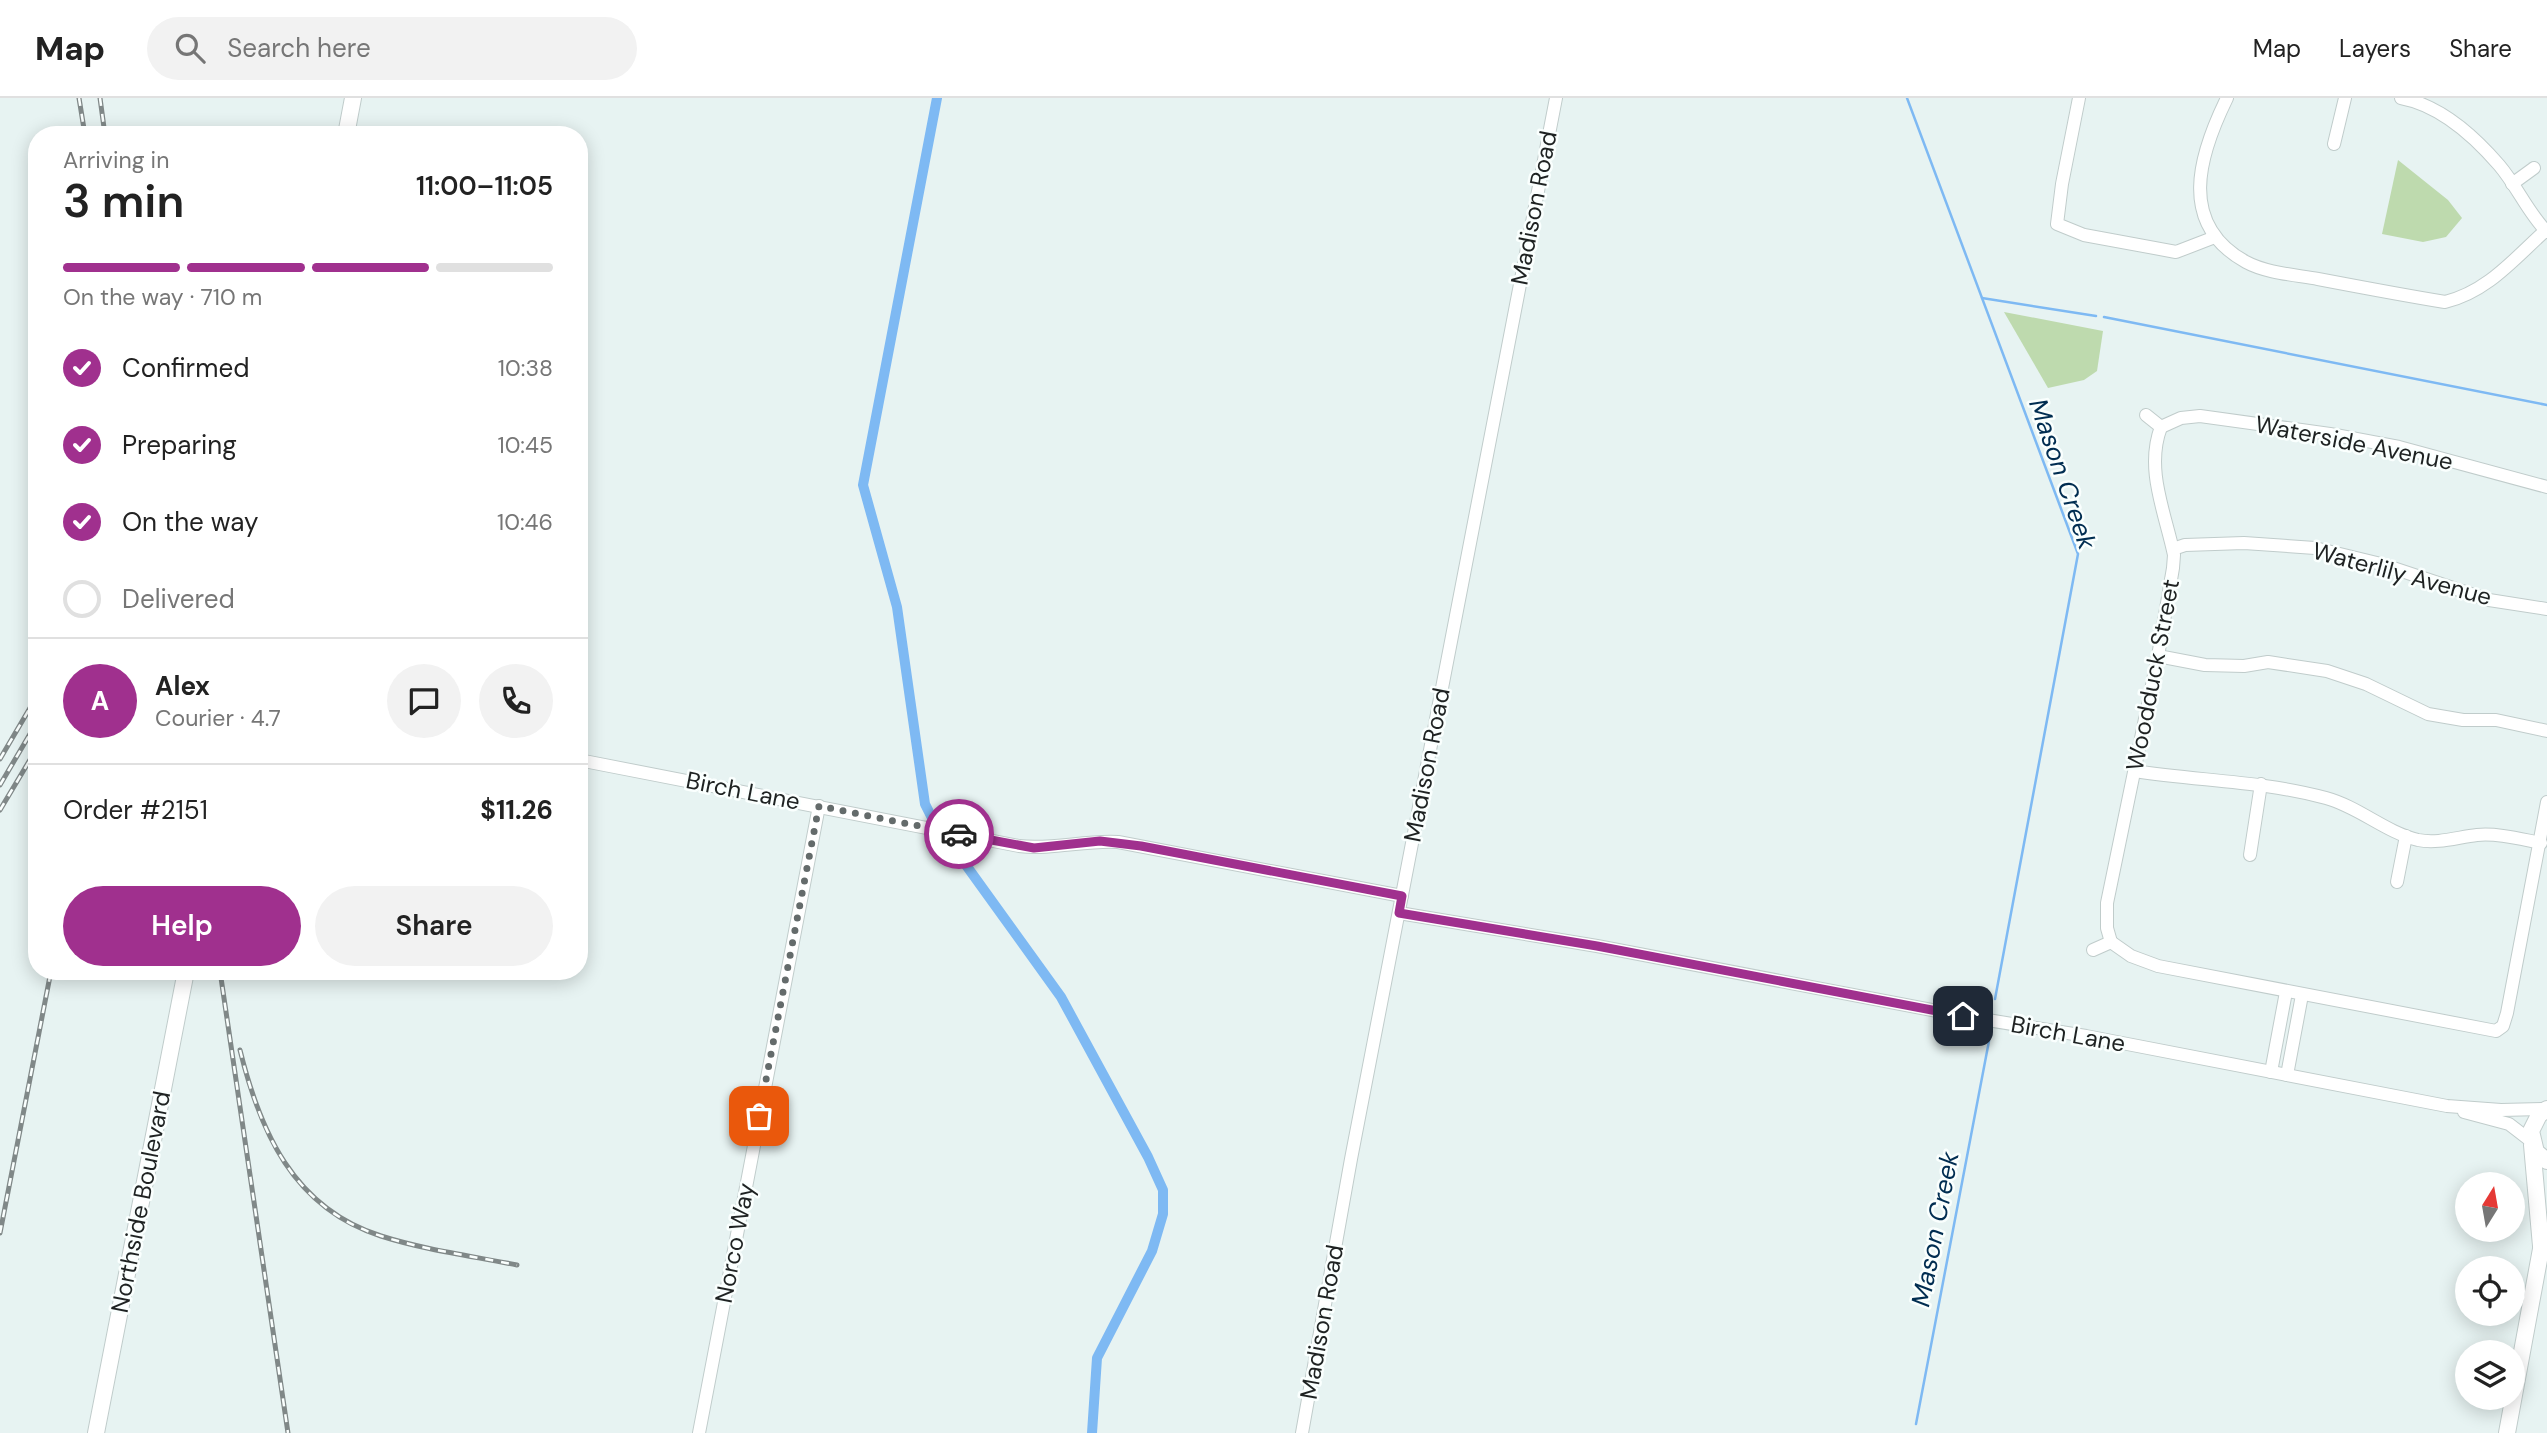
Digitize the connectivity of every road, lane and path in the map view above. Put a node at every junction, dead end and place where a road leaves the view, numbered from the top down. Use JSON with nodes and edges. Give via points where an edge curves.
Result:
{"nodes":[{"id":1,"x":353,"y":98,"type":"edge"},
{"id":2,"x":1556,"y":98,"type":"edge"},
{"id":3,"x":2079,"y":98,"type":"edge"},
{"id":4,"x":2227,"y":98,"type":"edge"},
{"id":5,"x":2345,"y":98,"type":"edge"},
{"id":6,"x":2401,"y":98,"type":"edge"},
{"id":7,"x":348,"y":126,"type":"edge"},
{"id":8,"x":2334,"y":144,"type":"dead end"},
{"id":9,"x":2534,"y":169,"type":"dead end"},
{"id":10,"x":2512,"y":184,"type":"junction"},
{"id":11,"x":2546,"y":232,"type":"edge"},
{"id":12,"x":2215,"y":237,"type":"junction"},
{"id":13,"x":2146,"y":415,"type":"dead end"},
{"id":14,"x":2161,"y":427,"type":"junction"},
{"id":15,"x":2547,"y":487,"type":"edge"},
{"id":16,"x":2173,"y":550,"type":"junction"},
{"id":17,"x":2547,"y":609,"type":"edge"},
{"id":18,"x":2158,"y":656,"type":"junction"},
{"id":19,"x":2547,"y":731,"type":"edge"},
{"id":20,"x":588,"y":762,"type":"edge"},
{"id":21,"x":2135,"y":771,"type":"junction"},
{"id":22,"x":2261,"y":784,"type":"junction"},
{"id":23,"x":2547,"y":802,"type":"edge"},
{"id":24,"x":819,"y":806,"type":"junction"},
{"id":25,"x":2406,"y":836,"type":"junction"},
{"id":26,"x":2545,"y":844,"type":"edge"},
{"id":27,"x":2250,"y":855,"type":"dead end"},
{"id":28,"x":2398,"y":882,"type":"dead end"},
{"id":29,"x":1402,"y":896,"type":"junction"},
{"id":30,"x":1399,"y":913,"type":"junction"},
{"id":31,"x":2111,"y":942,"type":"junction"},
{"id":32,"x":2093,"y":950,"type":"dead end"},
{"id":33,"x":184,"y":980,"type":"edge"},
{"id":34,"x":2286,"y":992,"type":"junction"},
{"id":35,"x":2302,"y":995,"type":"junction"},
{"id":36,"x":2271,"y":1072,"type":"junction"},
{"id":37,"x":2287,"y":1075,"type":"junction"},
{"id":38,"x":2447,"y":1105,"type":"junction"},
{"id":39,"x":2546,"y":1109,"type":"edge"},
{"id":40,"x":2532,"y":1143,"type":"junction"},
{"id":41,"x":2547,"y":1161,"type":"edge"},
{"id":42,"x":2547,"y":1233,"type":"edge"},
{"id":43,"x":2541,"y":1249,"type":"junction"},
{"id":44,"x":96,"y":1433,"type":"edge"},
{"id":45,"x":699,"y":1433,"type":"edge"},
{"id":46,"x":1302,"y":1433,"type":"edge"},
{"id":47,"x":2507,"y":1433,"type":"edge"}],
"edges":[{"from":1,"to":7,"type":"main road"},
{"from":2,"to":29,"type":"street","name":"Madison Road"},
{"from":3,"to":12,"type":"street","via":[[2057,224],[2084,235],[2176,252]]},
{"from":4,"to":12,"type":"street","via":[[2211,130],[2198,185],[2206,222]]},
{"from":5,"to":8,"type":"street"},
{"from":6,"to":10,"type":"street","via":[[2450,120],[2500,166]]},
{"from":9,"to":10,"type":"street"},
{"from":10,"to":11,"type":"street"},
{"from":11,"to":12,"type":"street","via":[[2484,287],[2445,302],[2247,263]]},
{"from":13,"to":14,"type":"street"},
{"from":14,"to":15,"type":"street","name":"Waterside Avenue","via":[[2200,416],[2330,434],[2399,447]]},
{"from":14,"to":16,"type":"street","name":"Woodduck Street","via":[[2154,471]]},
{"from":16,"to":17,"type":"street","name":"Waterlily Avenue","via":[[2185,545],[2244,543],[2315,548],[2381,564],[2489,600]]},
{"from":16,"to":18,"type":"street","name":"Woodduck Street"},
{"from":18,"to":19,"type":"street","via":[[2205,665],[2268,662],[2327,671],[2428,714],[2496,720]]},
{"from":18,"to":21,"type":"street","name":"Woodduck Street"},
{"from":20,"to":24,"type":"street","name":"Birch Lane"},
{"from":21,"to":22,"type":"street","via":[[2196,781]]},
{"from":21,"to":31,"type":"street","name":"Woodduck Street","via":[[2107,903]]},
{"from":22,"to":25,"type":"street","via":[[2330,799]]},
{"from":22,"to":27,"type":"street"},
{"from":23,"to":26,"type":"street"},
{"from":24,"to":29,"type":"street","name":"Birch Lane","via":[[1034,848],[1118,842]]},
{"from":24,"to":45,"type":"street","name":"Norco Way"},
{"from":25,"to":26,"type":"street","via":[[2434,841],[2479,835]]},
{"from":25,"to":28,"type":"street"},
{"from":26,"to":35,"type":"street","via":[[2507,1013],[2496,1031]]},
{"from":29,"to":30,"type":"street","name":"Madison Road"},
{"from":30,"to":36,"type":"street","name":"Birch Lane"},
{"from":30,"to":46,"type":"street","name":"Madison Road"},
{"from":31,"to":32,"type":"street"},
{"from":31,"to":34,"type":"street","via":[[2158,966]]},
{"from":33,"to":44,"type":"main road","name":"Northside Boulevard"},
{"from":34,"to":35,"type":"street"},
{"from":34,"to":36,"type":"street"},
{"from":35,"to":37,"type":"street"},
{"from":36,"to":37,"type":"street","name":"Birch Lane"},
{"from":37,"to":38,"type":"street","name":"Birch Lane"},
{"from":38,"to":39,"type":"street","name":"Birch Lane"},
{"from":38,"to":40,"type":"street","name":"Birch Lane","via":[[2509,1125]]},
{"from":39,"to":40,"type":"main road","via":[[2533,1122]]},
{"from":40,"to":41,"type":"main road"},
{"from":40,"to":43,"type":"main road"},
{"from":42,"to":43,"type":"main road"},
{"from":43,"to":47,"type":"main road"}]}
